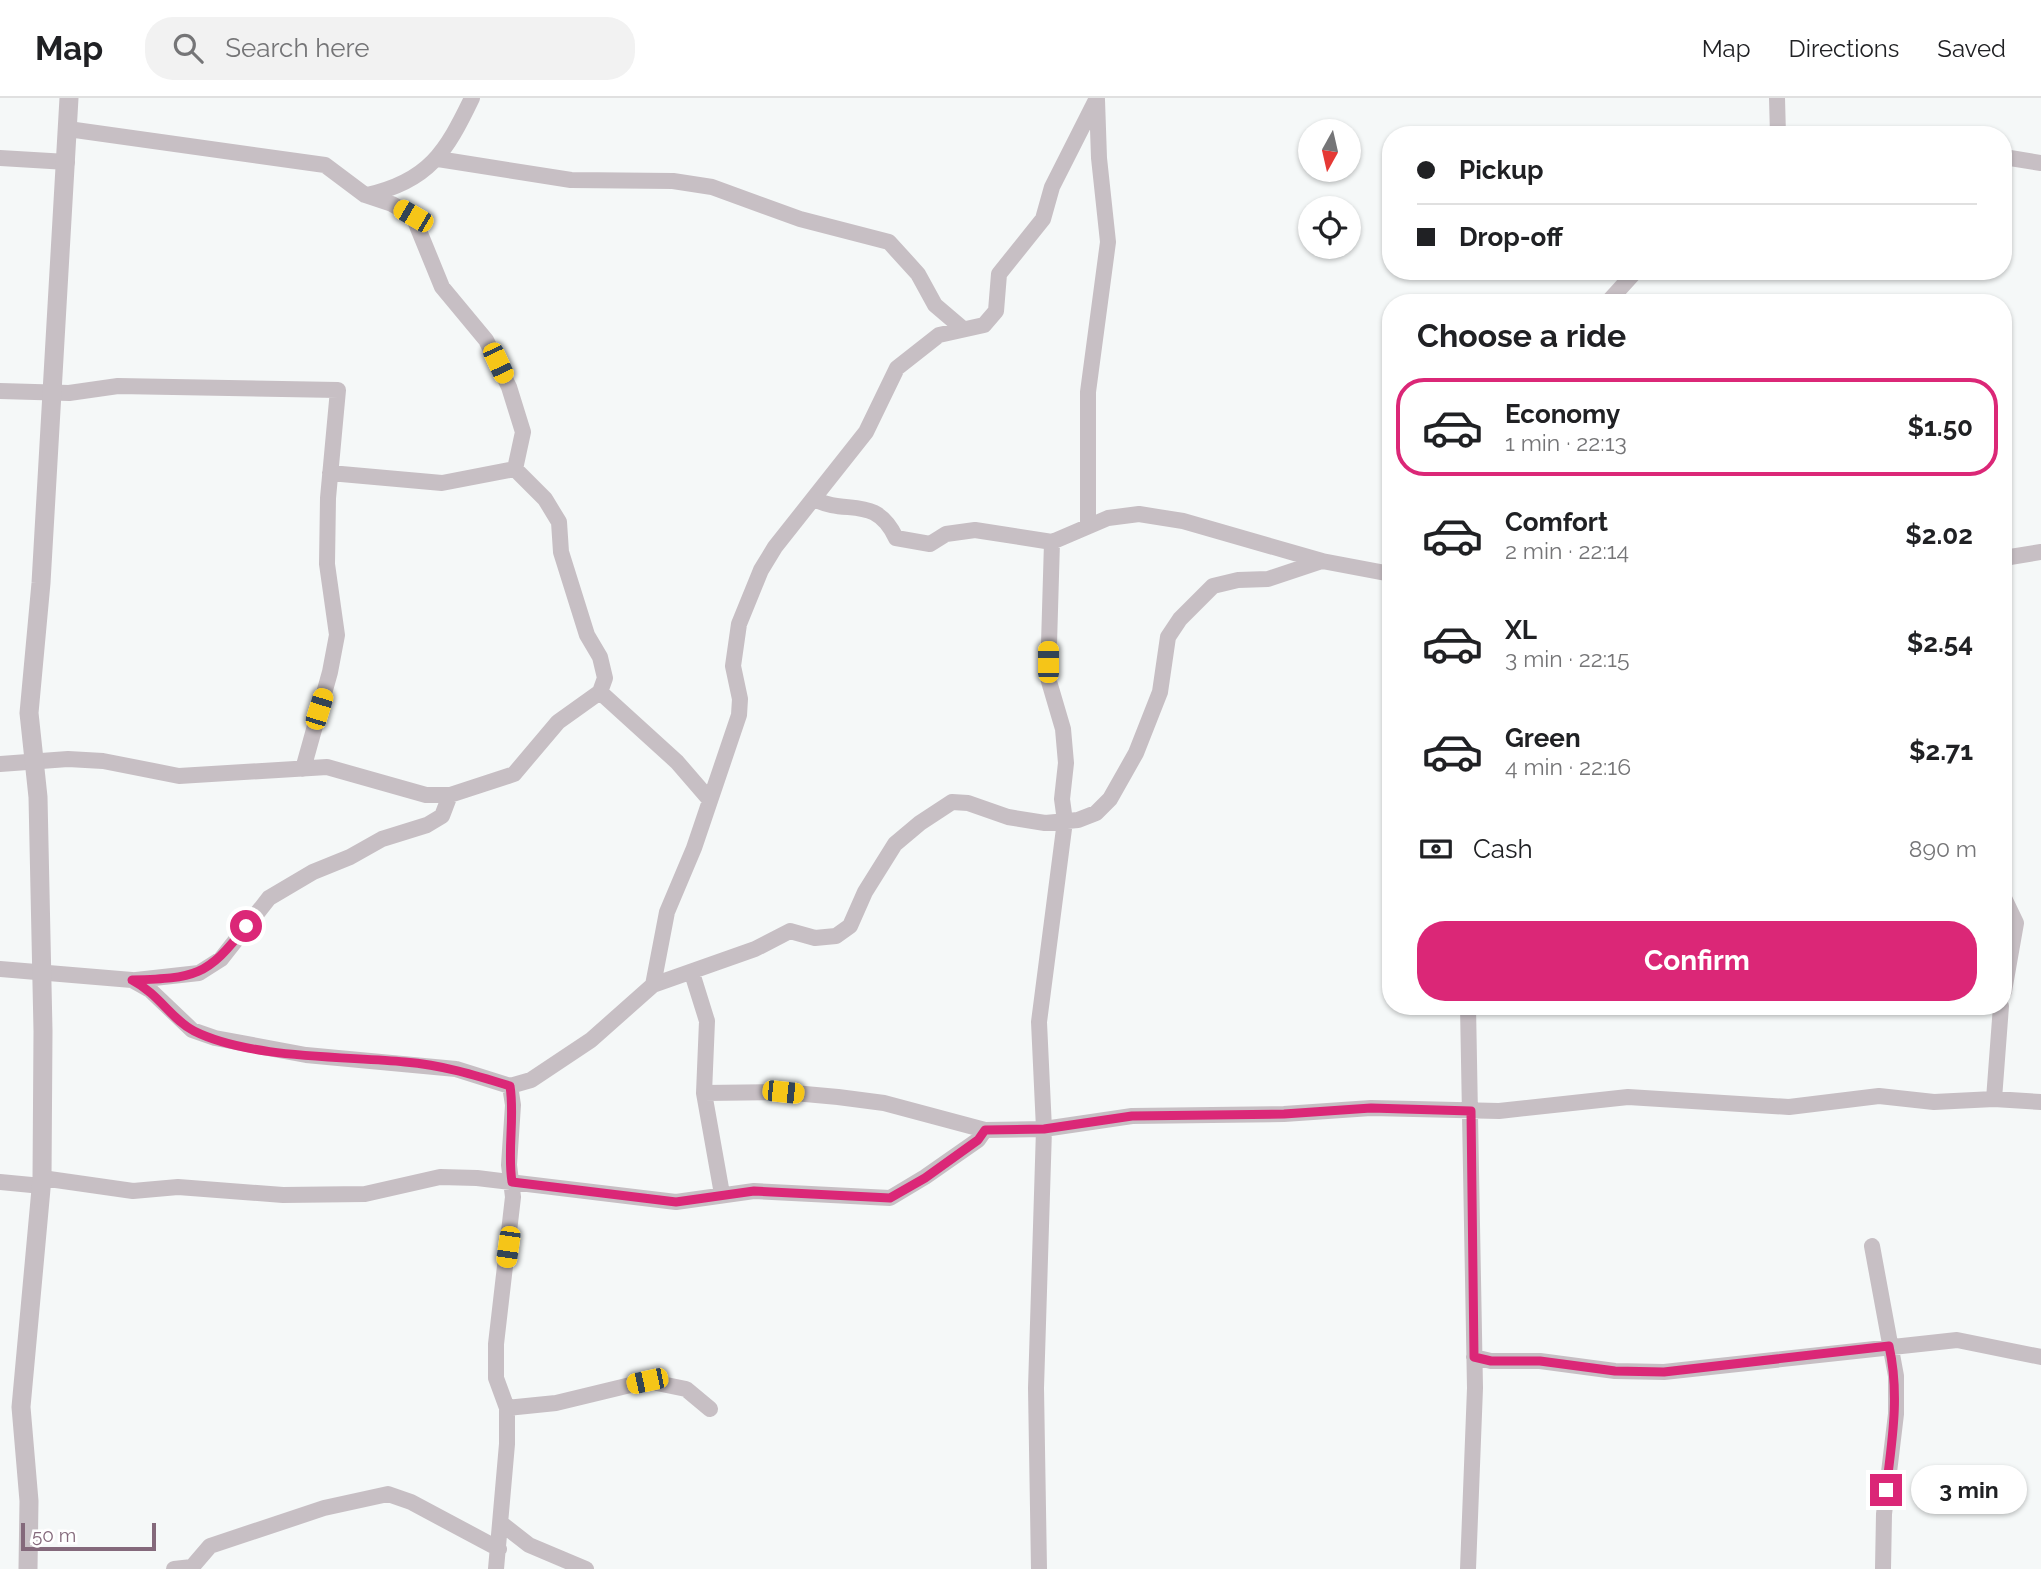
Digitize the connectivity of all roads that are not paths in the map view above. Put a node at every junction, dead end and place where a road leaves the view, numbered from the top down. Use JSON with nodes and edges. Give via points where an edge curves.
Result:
{"nodes":[{"id":1,"x":69,"y":98,"type":"edge"},
{"id":2,"x":472,"y":98,"type":"edge"},
{"id":3,"x":1777,"y":98,"type":"edge"},
{"id":4,"x":1778,"y":126,"type":"edge"},
{"id":5,"x":68,"y":129,"type":"junction"},
{"id":6,"x":0,"y":158,"type":"edge"},
{"id":7,"x":2012,"y":158,"type":"edge"},
{"id":8,"x":438,"y":159,"type":"junction"},
{"id":9,"x":68,"y":162,"type":"junction"},
{"id":10,"x":2041,"y":163,"type":"edge"},
{"id":11,"x":365,"y":195,"type":"junction"},
{"id":12,"x":1628,"y":280,"type":"edge"},
{"id":13,"x":1615,"y":294,"type":"edge"},
{"id":14,"x":962,"y":328,"type":"junction"},
{"id":15,"x":0,"y":391,"type":"edge"},
{"id":16,"x":52,"y":394,"type":"junction"},
{"id":17,"x":516,"y":470,"type":"junction"},
{"id":18,"x":330,"y":473,"type":"junction"},
{"id":19,"x":814,"y":499,"type":"junction"},
{"id":20,"x":1088,"y":526,"type":"junction"},
{"id":21,"x":1052,"y":542,"type":"junction"},
{"id":22,"x":2041,"y":552,"type":"edge"},
{"id":23,"x":2012,"y":557,"type":"edge"},
{"id":24,"x":1322,"y":561,"type":"junction"},
{"id":25,"x":1382,"y":572,"type":"edge"},
{"id":26,"x":600,"y":692,"type":"junction"},
{"id":27,"x":34,"y":763,"type":"junction"},
{"id":28,"x":0,"y":764,"type":"edge"},
{"id":29,"x":303,"y":769,"type":"junction"},
{"id":30,"x":450,"y":795,"type":"junction"},
{"id":31,"x":709,"y":799,"type":"junction"},
{"id":32,"x":1065,"y":821,"type":"junction"},
{"id":33,"x":2012,"y":915,"type":"edge"},
{"id":34,"x":2012,"y":946,"type":"edge"},
{"id":35,"x":0,"y":969,"type":"edge"},
{"id":36,"x":41,"y":971,"type":"junction"},
{"id":37,"x":692,"y":973,"type":"junction"},
{"id":38,"x":132,"y":980,"type":"junction"},
{"id":39,"x":653,"y":985,"type":"junction"},
{"id":40,"x":1468,"y":1015,"type":"edge"},
{"id":41,"x":2000,"y":1015,"type":"edge"},
{"id":42,"x":510,"y":1086,"type":"junction"},
{"id":43,"x":704,"y":1093,"type":"junction"},
{"id":44,"x":1994,"y":1099,"type":"junction"},
{"id":45,"x":2041,"y":1102,"type":"edge"},
{"id":46,"x":1471,"y":1111,"type":"junction"},
{"id":47,"x":1044,"y":1129,"type":"junction"},
{"id":48,"x":985,"y":1130,"type":"junction"},
{"id":49,"x":0,"y":1182,"type":"edge"},
{"id":50,"x":42,"y":1182,"type":"junction"},
{"id":51,"x":512,"y":1182,"type":"junction"},
{"id":52,"x":722,"y":1194,"type":"junction"},
{"id":53,"x":1872,"y":1246,"type":"dead end"},
{"id":54,"x":1889,"y":1346,"type":"junction"},
{"id":55,"x":1474,"y":1357,"type":"junction"},
{"id":56,"x":2041,"y":1357,"type":"edge"},
{"id":57,"x":507,"y":1408,"type":"junction"},
{"id":58,"x":710,"y":1409,"type":"dead end"},
{"id":59,"x":502,"y":1524,"type":"junction"},
{"id":60,"x":499,"y":1549,"type":"junction"},
{"id":61,"x":28,"y":1569,"type":"edge"},
{"id":62,"x":174,"y":1569,"type":"edge"},
{"id":63,"x":496,"y":1569,"type":"edge"},
{"id":64,"x":586,"y":1569,"type":"edge"},
{"id":65,"x":1039,"y":1569,"type":"edge"},
{"id":66,"x":1468,"y":1569,"type":"edge"},
{"id":67,"x":1884,"y":1569,"type":"edge"}],
"edges":[{"from":1,"to":5,"type":"street"},
{"from":2,"to":8,"type":"street"},
{"from":3,"to":4,"type":"street"},
{"from":5,"to":9,"type":"street"},
{"from":5,"to":11,"type":"street","via":[[325,165]]},
{"from":6,"to":9,"type":"street"},
{"from":7,"to":10,"type":"street"},
{"from":8,"to":11,"type":"street","via":[[401,185]]},
{"from":8,"to":14,"type":"street","via":[[571,180],[673,181],[712,187],[800,219],[889,242],[918,274],[935,305]]},
{"from":9,"to":16,"type":"street"},
{"from":11,"to":17,"type":"street","via":[[413,216],[442,287],[486,340],[509,387],[523,432]]},
{"from":12,"to":13,"type":"street"},
{"from":14,"to":19,"type":"street","via":[[939,335],[897,368],[866,432]]},
{"from":14,"to":20,"type":"street","via":[[984,325],[996,311],[999,274],[1042,219],[1056,177],[1097,98],[1108,242],[1088,392]]},
{"from":15,"to":16,"type":"street"},
{"from":16,"to":18,"type":"street","via":[[118,386],[338,390]]},
{"from":16,"to":27,"type":"street","via":[[29,713]]},
{"from":17,"to":18,"type":"street","via":[[442,483]]},
{"from":17,"to":26,"type":"street","via":[[545,499],[559,522],[561,552],[587,635],[600,657],[605,678]]},
{"from":18,"to":29,"type":"street","via":[[327,564],[337,635]]},
{"from":19,"to":21,"type":"street","via":[[863,506],[888,522],[896,538],[930,544],[947,534],[975,530]]},
{"from":19,"to":31,"type":"street","via":[[768,558],[739,624],[733,666],[739,715]]},
{"from":20,"to":21,"type":"street"},
{"from":20,"to":24,"type":"street","via":[[1139,514],[1184,521]]},
{"from":21,"to":32,"type":"street","via":[[1048,678],[1063,729]]},
{"from":22,"to":23,"type":"street"},
{"from":24,"to":25,"type":"street"},
{"from":24,"to":32,"type":"street","via":[[1268,579],[1213,586],[1196,602],[1168,637],[1160,692],[1124,778],[1096,813]]},
{"from":26,"to":30,"type":"street","via":[[558,722],[513,774]]},
{"from":26,"to":31,"type":"street","via":[[677,762]]},
{"from":27,"to":28,"type":"street"},
{"from":27,"to":29,"type":"street","via":[[103,761],[179,776]]},
{"from":27,"to":36,"type":"street"},
{"from":29,"to":30,"type":"street","via":[[327,767],[426,795]]},
{"from":30,"to":38,"type":"street","via":[[442,816],[427,825],[382,839],[269,898],[221,959],[199,972]]},
{"from":31,"to":39,"type":"street","via":[[667,912]]},
{"from":32,"to":37,"type":"street","via":[[1025,821],[952,802],[895,844],[850,926],[835,936],[815,939],[790,931]]},
{"from":32,"to":47,"type":"street","via":[[1039,1022]]},
{"from":33,"to":34,"type":"street","via":[[2016,923]]},
{"from":35,"to":36,"type":"street"},
{"from":36,"to":38,"type":"street"},
{"from":36,"to":50,"type":"street"},
{"from":37,"to":39,"type":"street"},
{"from":37,"to":43,"type":"street","via":[[707,1021]]},
{"from":38,"to":42,"type":"street","via":[[150,990],[192,1030],[215,1038],[306,1055],[456,1069]]},
{"from":39,"to":42,"type":"street","via":[[592,1040],[531,1080]]},
{"from":40,"to":46,"type":"street"},
{"from":41,"to":44,"type":"street"},
{"from":42,"to":51,"type":"street"},
{"from":43,"to":48,"type":"street","via":[[783,1092],[884,1103]]},
{"from":43,"to":52,"type":"street"},
{"from":44,"to":45,"type":"street"},
{"from":44,"to":46,"type":"street","via":[[1934,1102],[1879,1096],[1789,1107],[1628,1097]]},
{"from":46,"to":47,"type":"street","via":[[1371,1108],[1132,1116]]},
{"from":46,"to":55,"type":"street"},
{"from":47,"to":48,"type":"street"},
{"from":47,"to":65,"type":"street","via":[[1036,1388]]},
{"from":48,"to":52,"type":"street","via":[[925,1178],[890,1198],[754,1191]]},
{"from":49,"to":50,"type":"street"},
{"from":50,"to":51,"type":"street","via":[[133,1191],[200,1188],[320,1196],[365,1194],[440,1177]]},
{"from":50,"to":61,"type":"street","via":[[21,1407],[29,1501]]},
{"from":51,"to":52,"type":"street","via":[[676,1202]]},
{"from":51,"to":57,"type":"street","via":[[496,1344],[496,1378]]},
{"from":53,"to":54,"type":"street"},
{"from":54,"to":55,"type":"street","via":[[1664,1372]]},
{"from":54,"to":56,"type":"street","via":[[1957,1340]]},
{"from":54,"to":67,"type":"street","via":[[1896,1376],[1896,1414],[1884,1514]]},
{"from":55,"to":66,"type":"street"},
{"from":57,"to":58,"type":"street","via":[[556,1403],[647,1381],[685,1389]]},
{"from":57,"to":59,"type":"street"},
{"from":59,"to":60,"type":"street"},
{"from":59,"to":64,"type":"street","via":[[529,1545]]},
{"from":60,"to":62,"type":"street","via":[[387,1494],[324,1508],[210,1546],[192,1567]]},
{"from":60,"to":63,"type":"street"}]}
